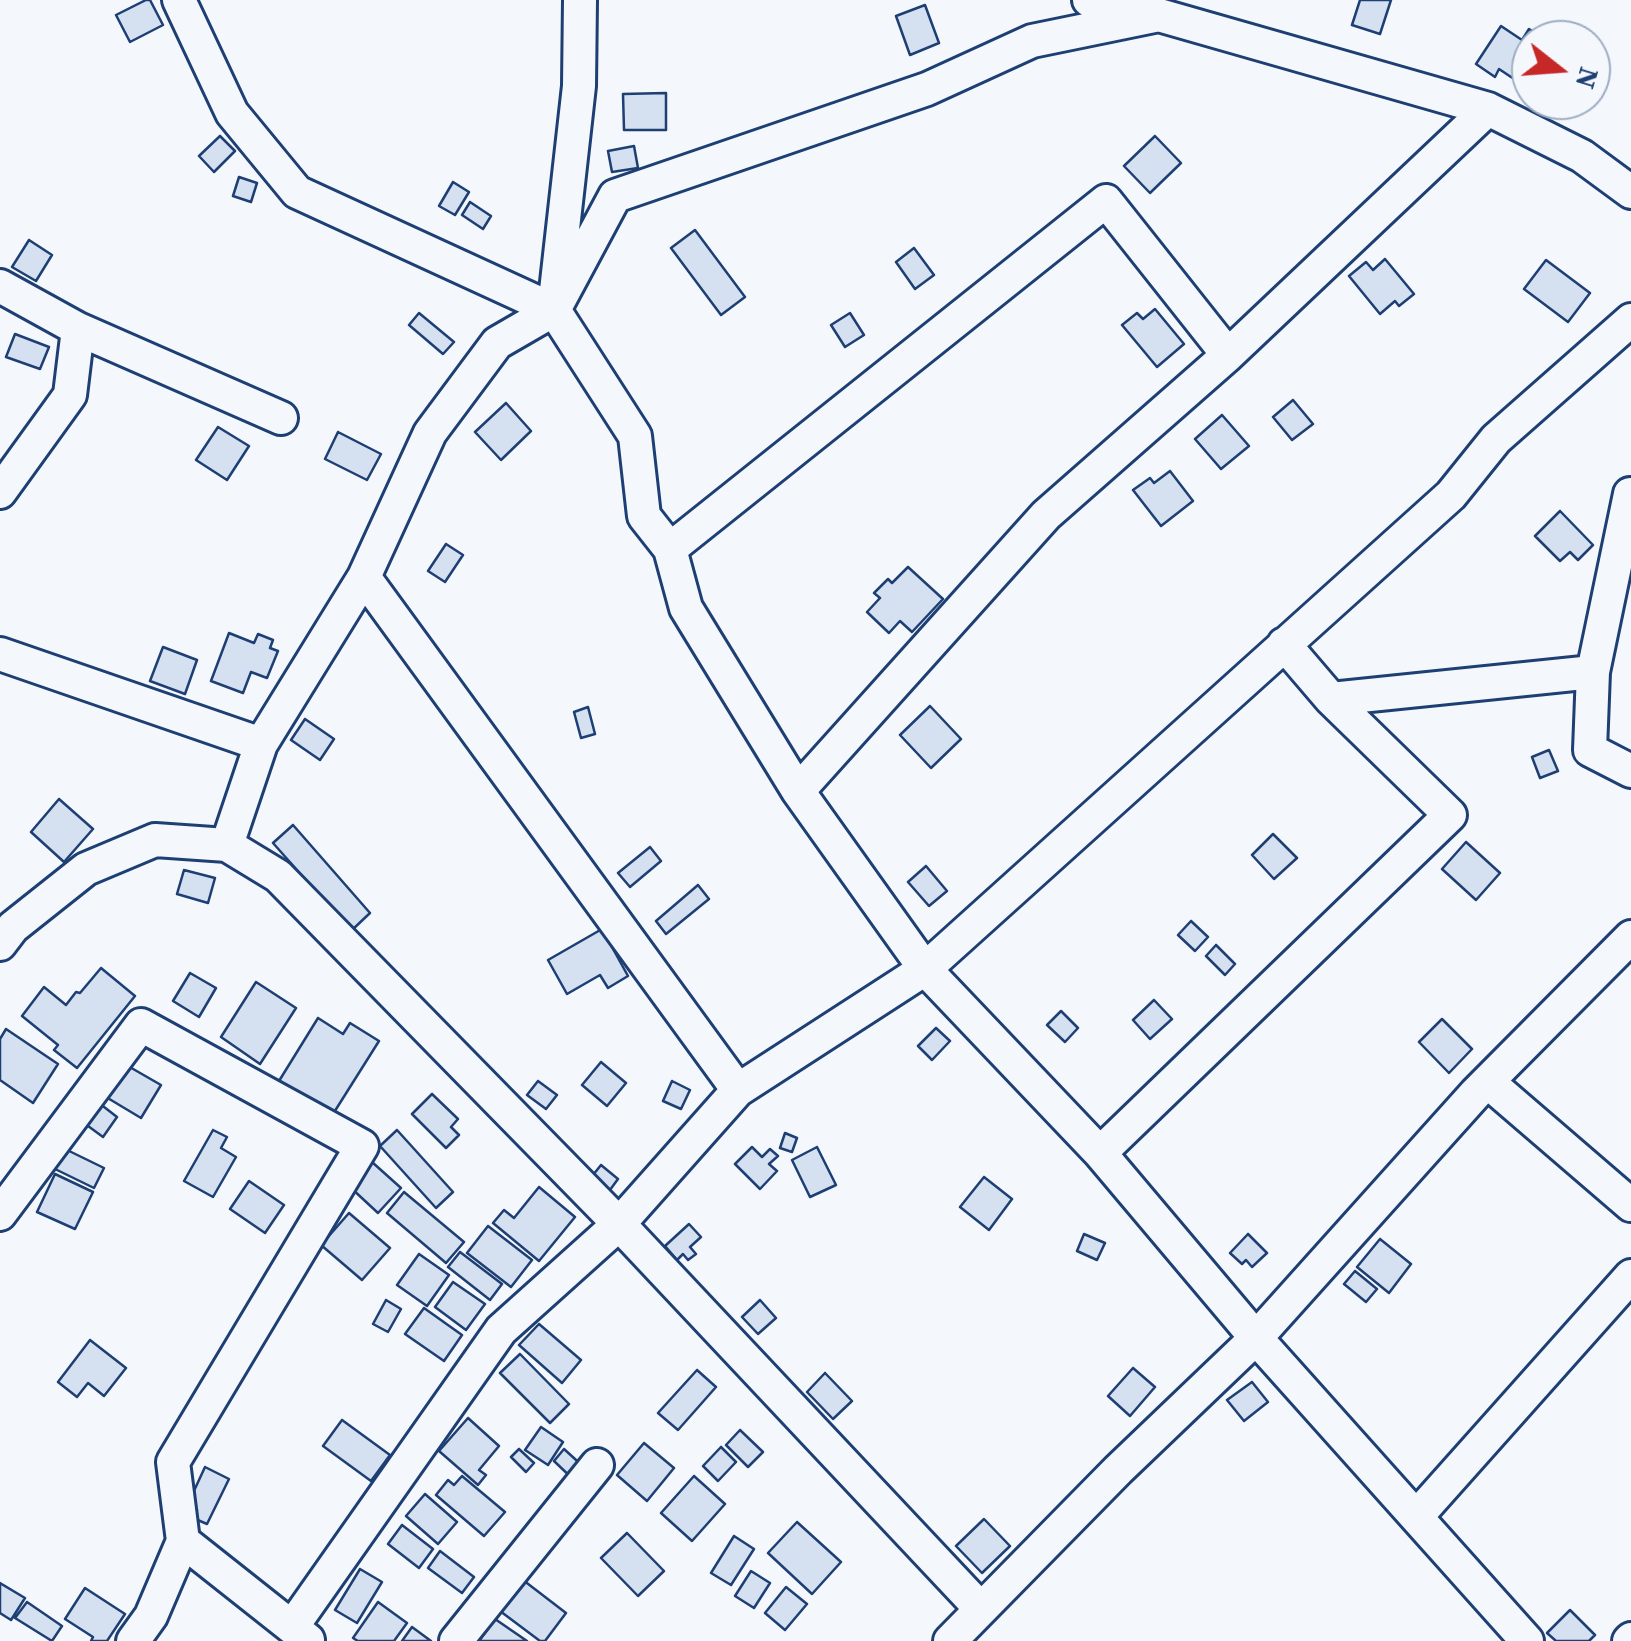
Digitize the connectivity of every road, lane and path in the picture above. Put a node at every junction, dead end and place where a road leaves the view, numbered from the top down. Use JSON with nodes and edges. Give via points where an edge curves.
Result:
{"nodes":[{"id":1,"x":180,"y":0,"type":"edge"},
{"id":2,"x":580,"y":0,"type":"edge"},
{"id":3,"x":1089,"y":0,"type":"edge"},
{"id":4,"x":1159,"y":15,"type":"junction"},
{"id":5,"x":1488,"y":110,"type":"junction"},
{"id":6,"x":1631,"y":192,"type":"edge"},
{"id":7,"x":0,"y":286,"type":"edge"},
{"id":8,"x":554,"y":310,"type":"junction"},
{"id":9,"x":1631,"y":320,"type":"edge"},
{"id":10,"x":78,"y":329,"type":"junction"},
{"id":11,"x":1228,"y":355,"type":"junction"},
{"id":12,"x":281,"y":418,"type":"dead end"},
{"id":13,"x":0,"y":492,"type":"edge"},
{"id":14,"x":1630,"y":494,"type":"edge"},
{"id":15,"x":670,"y":549,"type":"junction"},
{"id":16,"x":364,"y":577,"type":"junction"},
{"id":17,"x":1284,"y":644,"type":"junction"},
{"id":18,"x":0,"y":654,"type":"edge"},
{"id":19,"x":1593,"y":672,"type":"junction"},
{"id":20,"x":1331,"y":699,"type":"junction"},
{"id":21,"x":261,"y":744,"type":"junction"},
{"id":22,"x":1631,"y":771,"type":"edge"},
{"id":23,"x":798,"y":791,"type":"junction"},
{"id":24,"x":227,"y":845,"type":"junction"},
{"id":25,"x":4,"y":930,"type":"edge"},
{"id":26,"x":1631,"y":937,"type":"edge"},
{"id":27,"x":925,"y":969,"type":"junction"},
{"id":28,"x":1488,"y":1082,"type":"junction"},
{"id":29,"x":738,"y":1090,"type":"junction"},
{"id":30,"x":1100,"y":1153,"type":"junction"},
{"id":31,"x":1631,"y":1205,"type":"edge"},
{"id":32,"x":0,"y":1214,"type":"edge"},
{"id":33,"x":620,"y":1224,"type":"junction"},
{"id":34,"x":1631,"y":1276,"type":"edge"},
{"id":35,"x":1256,"y":1338,"type":"junction"},
{"id":36,"x":596,"y":1464,"type":"dead end"},
{"id":37,"x":1417,"y":1516,"type":"junction"},
{"id":38,"x":183,"y":1541,"type":"junction"},
{"id":39,"x":980,"y":1608,"type":"junction"},
{"id":40,"x":300,"y":1634,"type":"edge"},
{"id":41,"x":133,"y":1641,"type":"edge"},
{"id":42,"x":456,"y":1641,"type":"edge"},
{"id":43,"x":950,"y":1641,"type":"edge"},
{"id":44,"x":1526,"y":1641,"type":"edge"}],
"edges":[{"from":1,"to":8,"type":"street","via":[[232,114],[297,192]]},
{"from":2,"to":8,"type":"street","via":[[579,86]]},
{"from":3,"to":4,"type":"street"},
{"from":4,"to":5,"type":"street"},
{"from":4,"to":8,"type":"street","via":[[1032,41],[926,89],[615,196]]},
{"from":5,"to":6,"type":"street","via":[[1582,156]]},
{"from":5,"to":11,"type":"street"},
{"from":7,"to":10,"type":"street"},
{"from":8,"to":15,"type":"street","via":[[634,436],[644,516]]},
{"from":8,"to":16,"type":"street","via":[[496,343],[430,433]]},
{"from":9,"to":17,"type":"street","via":[[1496,439],[1451,495]]},
{"from":10,"to":12,"type":"street"},
{"from":10,"to":13,"type":"street","via":[[70,395]]},
{"from":11,"to":15,"type":"street","via":[[1106,202]]},
{"from":11,"to":23,"type":"street","via":[[1046,516]]},
{"from":14,"to":19,"type":"street"},
{"from":15,"to":23,"type":"street","via":[[686,608]]},
{"from":16,"to":21,"type":"street"},
{"from":16,"to":29,"type":"street"},
{"from":17,"to":20,"type":"street"},
{"from":17,"to":27,"type":"street"},
{"from":18,"to":21,"type":"street"},
{"from":19,"to":20,"type":"street"},
{"from":19,"to":22,"type":"street","via":[[1590,750]]},
{"from":20,"to":30,"type":"street","via":[[1450,815]]},
{"from":21,"to":24,"type":"street"},
{"from":23,"to":27,"type":"street"},
{"from":24,"to":25,"type":"street","via":[[155,840],[86,870]]},
{"from":24,"to":33,"type":"street","via":[[278,876]]},
{"from":26,"to":28,"type":"street"},
{"from":27,"to":29,"type":"street"},
{"from":27,"to":30,"type":"street"},
{"from":28,"to":31,"type":"street"},
{"from":28,"to":35,"type":"street"},
{"from":29,"to":33,"type":"street"},
{"from":30,"to":35,"type":"street"},
{"from":32,"to":38,"type":"street","via":[[140,1025],[362,1146],[173,1462]]},
{"from":33,"to":39,"type":"street"},
{"from":33,"to":40,"type":"street","via":[[501,1330]]},
{"from":34,"to":37,"type":"street"},
{"from":35,"to":37,"type":"street"},
{"from":35,"to":39,"type":"street"},
{"from":36,"to":42,"type":"street"},
{"from":37,"to":44,"type":"street"},
{"from":38,"to":40,"type":"street"},
{"from":38,"to":41,"type":"street","via":[[152,1616]]},
{"from":39,"to":43,"type":"street"}]}
